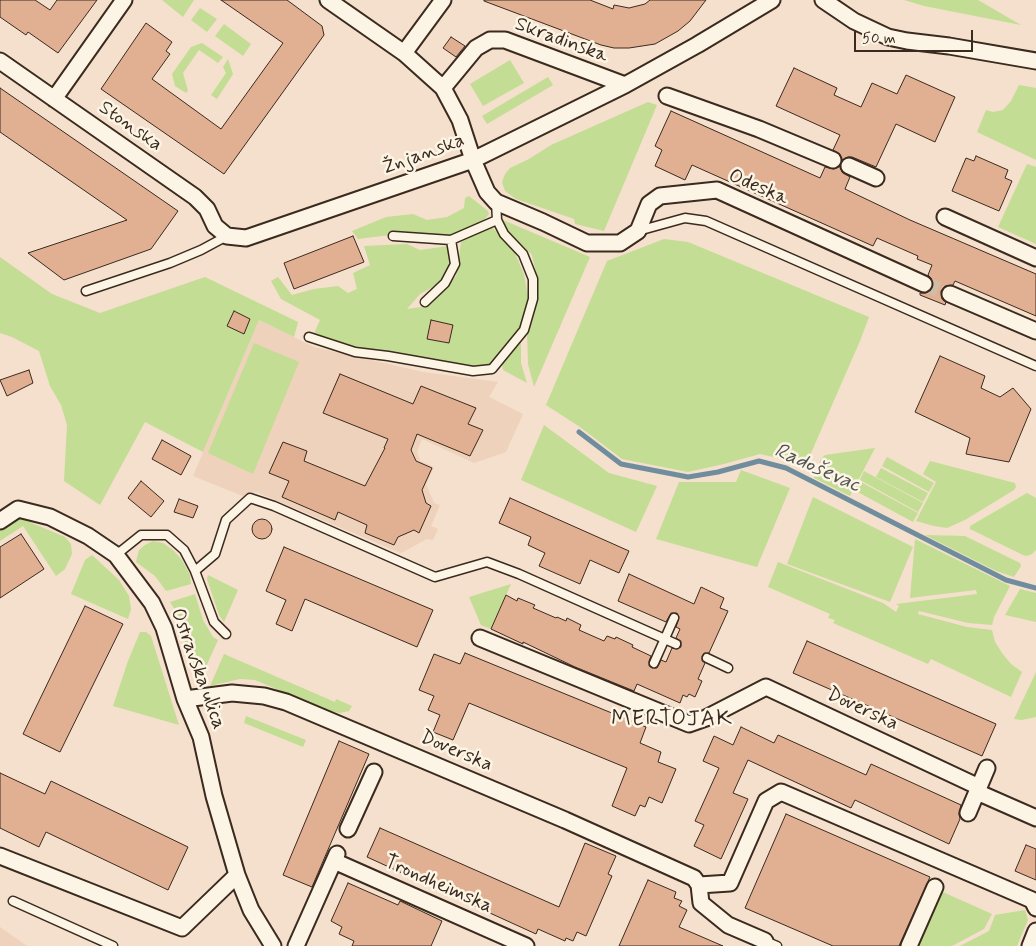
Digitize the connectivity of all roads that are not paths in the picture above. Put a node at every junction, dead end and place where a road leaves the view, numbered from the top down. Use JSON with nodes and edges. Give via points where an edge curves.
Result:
{"nodes":[{"id":1,"x":124,"y":0,"type":"edge"},
{"id":2,"x":328,"y":0,"type":"edge"},
{"id":3,"x":443,"y":0,"type":"edge"},
{"id":4,"x":772,"y":0,"type":"edge"},
{"id":5,"x":823,"y":0,"type":"edge"},
{"id":6,"x":404,"y":53,"type":"junction"},
{"id":7,"x":0,"y":61,"type":"edge"},
{"id":8,"x":1036,"y":61,"type":"edge"},
{"id":9,"x":625,"y":85,"type":"junction"},
{"id":10,"x":443,"y":88,"type":"junction"},
{"id":11,"x":667,"y":96,"type":"dead end"},
{"id":12,"x":54,"y":99,"type":"junction"},
{"id":13,"x":473,"y":160,"type":"junction"},
{"id":14,"x":833,"y":160,"type":"dead end"},
{"id":15,"x":848,"y":166,"type":"dead end"},
{"id":16,"x":876,"y":178,"type":"dead end"},
{"id":17,"x":496,"y":202,"type":"junction"},
{"id":18,"x":945,"y":217,"type":"dead end"},
{"id":19,"x":497,"y":220,"type":"junction"},
{"id":20,"x":638,"y":231,"type":"junction"},
{"id":21,"x":227,"y":236,"type":"junction"},
{"id":22,"x":393,"y":236,"type":"dead end"},
{"id":23,"x":451,"y":240,"type":"junction"},
{"id":24,"x":1036,"y":258,"type":"edge"},
{"id":25,"x":924,"y":284,"type":"tunnel mouth"},
{"id":26,"x":86,"y":290,"type":"dead end"},
{"id":27,"x":950,"y":294,"type":"tunnel mouth"},
{"id":28,"x":425,"y":302,"type":"dead end"},
{"id":29,"x":1036,"y":331,"type":"edge"},
{"id":30,"x":309,"y":337,"type":"dead end"},
{"id":31,"x":1036,"y":366,"type":"edge"},
{"id":32,"x":0,"y":521,"type":"edge"},
{"id":33,"x":116,"y":555,"type":"junction"},
{"id":34,"x":195,"y":571,"type":"junction"},
{"id":35,"x":674,"y":618,"type":"dead end"},
{"id":36,"x":226,"y":634,"type":"dead end"},
{"id":37,"x":480,"y":638,"type":"dead end"},
{"id":38,"x":664,"y":639,"type":"junction"},
{"id":39,"x":676,"y":644,"type":"dead end"},
{"id":40,"x":707,"y":658,"type":"dead end"},
{"id":41,"x":654,"y":662,"type":"dead end"},
{"id":42,"x":728,"y":668,"type":"dead end"},
{"id":43,"x":185,"y":699,"type":"junction"},
{"id":44,"x":987,"y":768,"type":"dead end"},
{"id":45,"x":374,"y":772,"type":"dead end"},
{"id":46,"x":978,"y":790,"type":"junction"},
{"id":47,"x":968,"y":813,"type":"dead end"},
{"id":48,"x":1036,"y":818,"type":"edge"},
{"id":49,"x":348,"y":829,"type":"dead end"},
{"id":50,"x":0,"y":856,"type":"edge"},
{"id":51,"x":237,"y":875,"type":"junction"},
{"id":52,"x":699,"y":885,"type":"junction"},
{"id":53,"x":935,"y":886,"type":"dead end"},
{"id":54,"x":13,"y":901,"type":"dead end"},
{"id":55,"x":1036,"y":908,"type":"edge"},
{"id":56,"x":1036,"y":931,"type":"edge"},
{"id":57,"x":770,"y":944,"type":"edge"},
{"id":58,"x":112,"y":946,"type":"edge"},
{"id":59,"x":273,"y":946,"type":"edge"},
{"id":60,"x":296,"y":946,"type":"edge"},
{"id":61,"x":526,"y":946,"type":"edge"},
{"id":62,"x":909,"y":946,"type":"edge"},
{"id":63,"x":1030,"y":946,"type":"edge"}],
"edges":[{"from":1,"to":12,"type":"street"},
{"from":2,"to":6,"type":"street"},
{"from":3,"to":6,"type":"street"},
{"from":4,"to":9,"type":"street","name":"Žnjanska"},
{"from":5,"to":8,"type":"street","via":[[854,21],[888,37]]},
{"from":6,"to":10,"type":"street"},
{"from":7,"to":12,"type":"street","name":"Stonska"},
{"from":9,"to":10,"type":"street","name":"Skradinska","via":[[505,40],[490,40],[476,48]]},
{"from":9,"to":13,"type":"street","name":"Žnjanska"},
{"from":10,"to":13,"type":"street","via":[[460,120]]},
{"from":11,"to":14,"type":"street"},
{"from":12,"to":21,"type":"street","name":"Stonska","via":[[195,197],[207,209],[215,226]]},
{"from":13,"to":17,"type":"street","via":[[487,192]]},
{"from":13,"to":21,"type":"street","name":"Žnjanska","via":[[246,238]]},
{"from":15,"to":16,"type":"street"},
{"from":17,"to":19,"type":"lane"},
{"from":17,"to":20,"type":"street","via":[[587,242],[620,243]]},
{"from":18,"to":24,"type":"street"},
{"from":19,"to":23,"type":"lane"},
{"from":19,"to":30,"type":"lane","via":[[504,234],[523,254],[533,279],[533,299],[524,330],[492,368],[474,371],[355,352]]},
{"from":20,"to":25,"type":"street","name":"Odeska","via":[[648,204],[660,196],[717,190]]},
{"from":20,"to":31,"type":"lane","via":[[686,218],[706,221]]},
{"from":21,"to":26,"type":"lane","via":[[170,264]]},
{"from":22,"to":23,"type":"lane"},
{"from":23,"to":28,"type":"lane","via":[[455,264],[445,283]]},
{"from":27,"to":29,"type":"street"},
{"from":32,"to":33,"type":"street","name":"Ostravska ulica","via":[[18,508],[50,517]]},
{"from":33,"to":34,"type":"lane","via":[[141,535],[167,535],[184,550]]},
{"from":33,"to":43,"type":"street","name":"Ostravska ulica","via":[[152,603],[164,628]]},
{"from":34,"to":36,"type":"lane","via":[[214,622]]},
{"from":34,"to":38,"type":"lane","via":[[214,554],[226,520],[250,498],[435,576],[487,562]]},
{"from":35,"to":38,"type":"lane"},
{"from":37,"to":46,"type":"street","name":"Doverska","via":[[690,724],[766,687]]},
{"from":38,"to":39,"type":"lane"},
{"from":38,"to":41,"type":"lane"},
{"from":40,"to":42,"type":"lane"},
{"from":43,"to":51,"type":"street","name":"Ostravska ulica","via":[[202,737],[214,796]]},
{"from":43,"to":52,"type":"street","name":"Doverska","via":[[232,694],[264,696],[286,702],[646,856],[694,878]]},
{"from":44,"to":46,"type":"street"},
{"from":45,"to":49,"type":"street"},
{"from":46,"to":47,"type":"street"},
{"from":46,"to":48,"type":"street","name":"Doverska"},
{"from":50,"to":51,"type":"street","via":[[182,928]]},
{"from":51,"to":59,"type":"street","name":"Ostravska ulica","via":[[251,910]]},
{"from":52,"to":55,"type":"street","via":[[730,883],[766,801],[781,792],[1032,900]]},
{"from":52,"to":57,"type":"street","via":[[701,904],[728,925]]},
{"from":53,"to":62,"type":"street"},
{"from":54,"to":58,"type":"lane"},
{"from":56,"to":63,"type":"street"},
{"from":60,"to":61,"type":"street","name":"Trondheimska","via":[[336,857]]}]}
